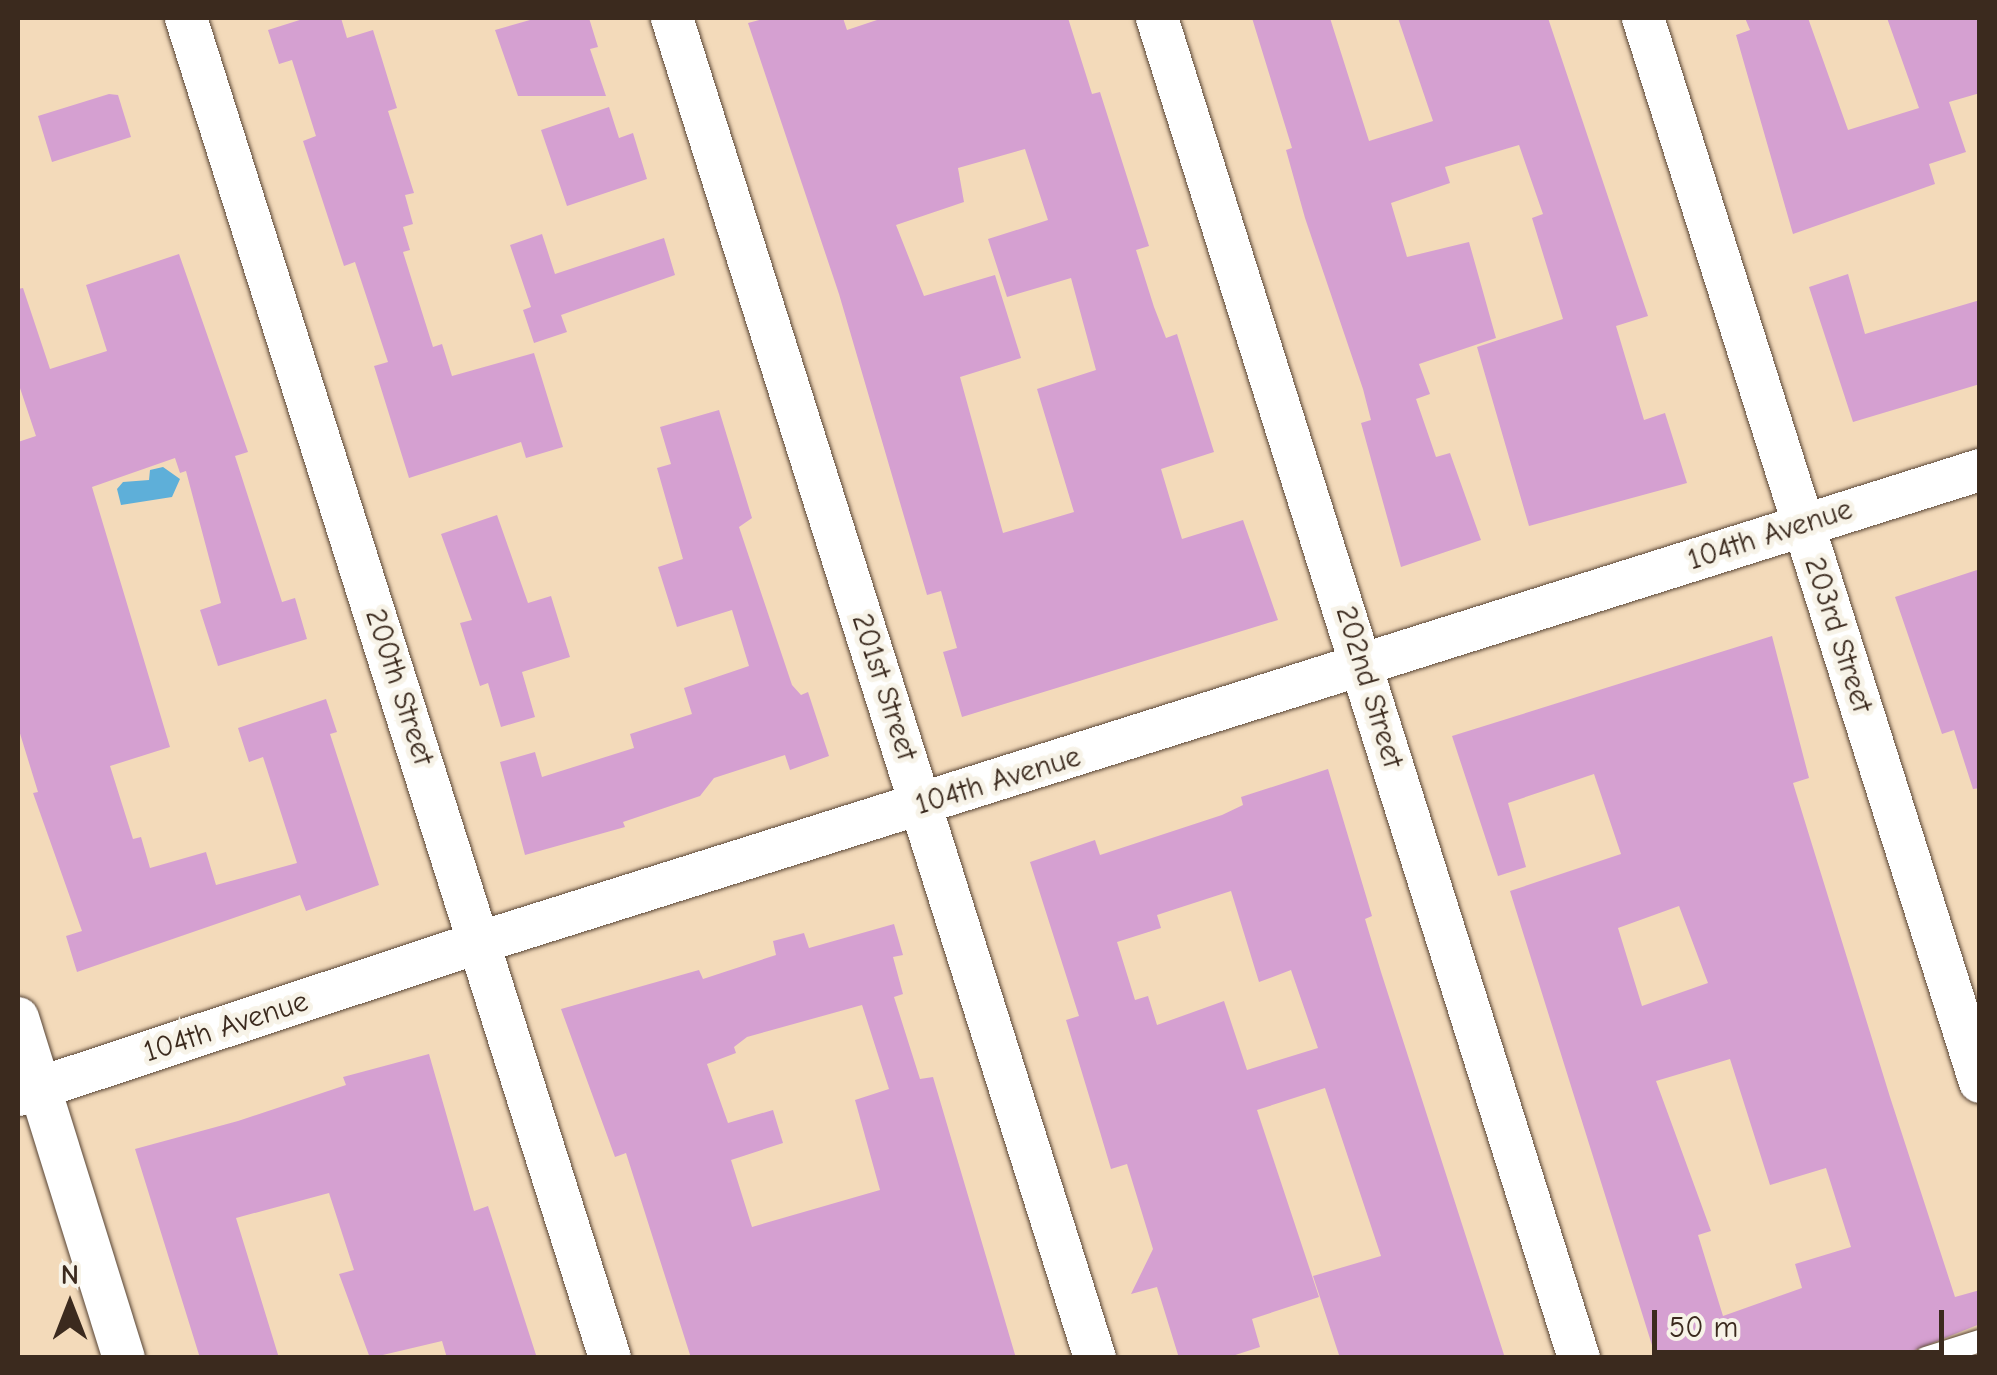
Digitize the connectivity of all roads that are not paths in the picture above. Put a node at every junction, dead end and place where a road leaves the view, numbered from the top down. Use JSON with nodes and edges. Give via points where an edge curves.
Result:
{"nodes":[{"id":1,"x":186,"y":18,"type":"edge"},
{"id":2,"x":672,"y":18,"type":"edge"},
{"id":3,"x":1156,"y":18,"type":"edge"},
{"id":4,"x":1642,"y":18,"type":"edge"},
{"id":5,"x":1980,"y":470,"type":"edge"},
{"id":6,"x":1804,"y":524,"type":"junction"},
{"id":7,"x":1362,"y":666,"type":"junction"},
{"id":8,"x":922,"y":805,"type":"junction"},
{"id":9,"x":480,"y":942,"type":"junction"},
{"id":10,"x":18,"y":1018,"type":"edge"},
{"id":11,"x":1980,"y":1082,"type":"edge"},
{"id":12,"x":29,"y":1092,"type":"edge"},
{"id":13,"x":1980,"y":1342,"type":"edge"},
{"id":14,"x":124,"y":1358,"type":"edge"},
{"id":15,"x":610,"y":1358,"type":"edge"},
{"id":16,"x":1095,"y":1358,"type":"edge"},
{"id":17,"x":1579,"y":1358,"type":"edge"},
{"id":18,"x":1926,"y":1358,"type":"edge"}],
"edges":[{"from":1,"to":9,"type":"street","name":"200th Street"},
{"from":2,"to":8,"type":"street","name":"201st Street"},
{"from":3,"to":7,"type":"street","name":"202nd Street"},
{"from":4,"to":6,"type":"street","name":"203rd Street"},
{"from":5,"to":6,"type":"street","name":"104th Avenue"},
{"from":6,"to":7,"type":"street","name":"104th Avenue"},
{"from":6,"to":11,"type":"street","name":"203rd Street"},
{"from":7,"to":8,"type":"street","name":"104th Avenue"},
{"from":7,"to":17,"type":"street","name":"202nd Street"},
{"from":8,"to":9,"type":"street","name":"104th Avenue"},
{"from":8,"to":16,"type":"street","name":"201st Street"},
{"from":9,"to":12,"type":"street","name":"104th Avenue"},
{"from":9,"to":15,"type":"street","name":"200th Street"},
{"from":10,"to":12,"type":"street"},
{"from":12,"to":14,"type":"street"},
{"from":13,"to":18,"type":"lane"}]}
